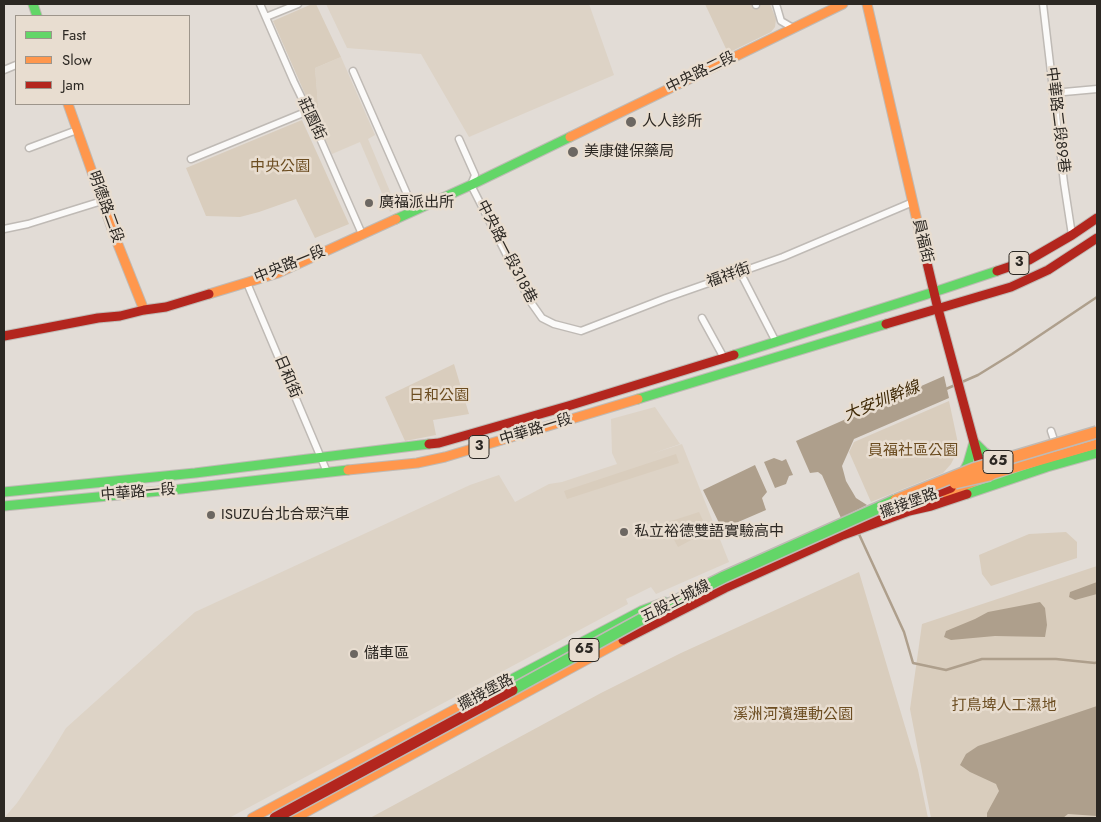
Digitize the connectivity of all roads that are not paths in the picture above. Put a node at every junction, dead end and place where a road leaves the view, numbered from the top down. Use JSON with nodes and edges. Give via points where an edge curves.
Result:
{"nodes":[{"id":1,"x":260,"y":4,"type":"edge"},
{"id":2,"x":298,"y":4,"type":"edge"},
{"id":3,"x":776,"y":4,"type":"edge"},
{"id":4,"x":843,"y":4,"type":"edge"},
{"id":5,"x":867,"y":4,"type":"edge"},
{"id":6,"x":1042,"y":4,"type":"edge"},
{"id":7,"x":266,"y":17,"type":"junction"},
{"id":8,"x":793,"y":28,"type":"junction"},
{"id":9,"x":353,"y":71,"type":"dead end"},
{"id":10,"x":1097,"y":89,"type":"edge"},
{"id":11,"x":1053,"y":93,"type":"junction"},
{"id":12,"x":68,"y":105,"type":"edge"},
{"id":13,"x":308,"y":111,"type":"junction"},
{"id":14,"x":77,"y":130,"type":"junction"},
{"id":15,"x":459,"y":138,"type":"dead end"},
{"id":16,"x":559,"y":141,"type":"joint"},
{"id":17,"x":29,"y":148,"type":"dead end"},
{"id":18,"x":190,"y":160,"type":"dead end"},
{"id":19,"x":471,"y":185,"type":"junction"},
{"id":20,"x":102,"y":201,"type":"junction"},
{"id":21,"x":913,"y":202,"type":"junction"},
{"id":22,"x":414,"y":210,"type":"junction"},
{"id":23,"x":1097,"y":218,"type":"edge"},
{"id":24,"x":4,"y":229,"type":"edge"},
{"id":25,"x":362,"y":234,"type":"junction"},
{"id":26,"x":1072,"y":236,"type":"junction"},
{"id":27,"x":1097,"y":238,"type":"edge"},
{"id":28,"x":740,"y":272,"type":"junction"},
{"id":29,"x":247,"y":283,"type":"junction"},
{"id":30,"x":934,"y":292,"type":"junction"},
{"id":31,"x":938,"y":309,"type":"junction"},
{"id":32,"x":144,"y":310,"type":"junction"},
{"id":33,"x":542,"y":318,"type":"joint"},
{"id":34,"x":702,"y":318,"type":"dead end"},
{"id":35,"x":4,"y":336,"type":"edge"},
{"id":36,"x":776,"y":342,"type":"junction"},
{"id":37,"x":724,"y":358,"type":"junction"},
{"id":38,"x":1052,"y":431,"type":"dead end"},
{"id":39,"x":1097,"y":432,"type":"edge"},
{"id":40,"x":974,"y":442,"type":"junction"},
{"id":41,"x":1097,"y":442,"type":"edge"},
{"id":42,"x":1058,"y":452,"type":"junction"},
{"id":43,"x":1097,"y":453,"type":"edge"},
{"id":44,"x":322,"y":458,"type":"junction"},
{"id":45,"x":1023,"y":462,"type":"junction"},
{"id":46,"x":327,"y":472,"type":"junction"},
{"id":47,"x":986,"y":476,"type":"junction"},
{"id":48,"x":953,"y":487,"type":"junction"},
{"id":49,"x":4,"y":492,"type":"edge"},
{"id":50,"x":900,"y":498,"type":"junction"},
{"id":51,"x":4,"y":506,"type":"edge"},
{"id":52,"x":909,"y":512,"type":"junction"},
{"id":53,"x":726,"y":581,"type":"junction"},
{"id":54,"x":485,"y":693,"type":"junction"},
{"id":55,"x":492,"y":705,"type":"junction"},
{"id":56,"x":252,"y":818,"type":"edge"},
{"id":57,"x":275,"y":818,"type":"edge"},
{"id":58,"x":284,"y":818,"type":"edge"},
{"id":59,"x":295,"y":818,"type":"edge"}],
"edges":[{"from":1,"to":7,"type":"street","name":"莊園街"},
{"from":2,"to":7,"type":"street"},
{"from":3,"to":8,"type":"street","via":[[781,20]]},
{"from":4,"to":8,"type":"main road","name":"中央路二段"},
{"from":5,"to":21,"type":"main road","name":"員福街"},
{"from":6,"to":11,"type":"street","name":"中華路二段89巷"},
{"from":7,"to":13,"type":"street","name":"莊園街"},
{"from":8,"to":16,"type":"main road","name":"中央路二段"},
{"from":9,"to":22,"type":"street"},
{"from":10,"to":11,"type":"street"},
{"from":11,"to":26,"type":"street","name":"中華路二段89巷"},
{"from":12,"to":14,"type":"main road","name":"明德路二段"},
{"from":13,"to":18,"type":"street"},
{"from":13,"to":25,"type":"street","name":"莊園街"},
{"from":14,"to":17,"type":"street"},
{"from":14,"to":20,"type":"main road","name":"明德路二段"},
{"from":15,"to":19,"type":"street","via":[[475,175]]},
{"from":16,"to":19,"type":"main road","name":"中央路一段"},
{"from":19,"to":22,"type":"main road","name":"中央路一段"},
{"from":19,"to":33,"type":"street","name":"中央路一段318巷","via":[[530,301]]},
{"from":20,"to":24,"type":"street"},
{"from":20,"to":32,"type":"main road","name":"明德路二段"},
{"from":21,"to":28,"type":"street","name":"福祥街"},
{"from":21,"to":30,"type":"main road","name":"員福街"},
{"from":22,"to":25,"type":"main road","name":"中央路一段"},
{"from":23,"to":26,"type":"main road","number":"3"},
{"from":25,"to":29,"type":"main road","name":"中央路一段","via":[[278,273]]},
{"from":26,"to":30,"type":"main road","number":"3","via":[[1029,260]]},
{"from":27,"to":31,"type":"main road","number":"3","via":[[1048,270],[1011,287]]},
{"from":28,"to":33,"type":"street","name":"福祥街","via":[[581,331]]},
{"from":28,"to":36,"type":"street"},
{"from":29,"to":32,"type":"main road","name":"中央路一段","via":[[166,307]]},
{"from":29,"to":44,"type":"street","name":"日和街"},
{"from":30,"to":31,"type":"main road","name":"員福街"},
{"from":30,"to":36,"type":"main road","name":"中華路一段","number":"3"},
{"from":31,"to":40,"type":"main road","name":"員福街"},
{"from":31,"to":46,"type":"main road","name":"中華路一段","number":"3","via":[[445,457]]},
{"from":32,"to":35,"type":"main road","name":"中央路一段"},
{"from":34,"to":37,"type":"street"},
{"from":36,"to":37,"type":"main road","name":"中華路一段","number":"3"},
{"from":37,"to":44,"type":"main road","name":"中華路一段","number":"3","via":[[439,443]]},
{"from":38,"to":42,"type":"street"},
{"from":39,"to":50,"type":"main road","name":"五股土城線","number":"65","bridge":true,"via":[[973,469]]},
{"from":40,"to":45,"type":"main road","via":[[994,458]]},
{"from":40,"to":47,"type":"main road","name":"員福街"},
{"from":40,"to":48,"type":"main road","via":[[968,463]]},
{"from":41,"to":42,"type":"main road","name":"擺接堡路"},
{"from":41,"to":47,"type":"main road"},
{"from":42,"to":45,"type":"main road","name":"擺接堡路"},
{"from":43,"to":52,"type":"main road","name":"五股土城線","number":"65","via":[[1047,466]]},
{"from":44,"to":46,"type":"street","name":"日和街"},
{"from":44,"to":49,"type":"main road","name":"中華路一段","number":"3"},
{"from":45,"to":47,"type":"main road","name":"擺接堡路"},
{"from":46,"to":51,"type":"main road","name":"中華路一段","number":"3","via":[[181,490]]},
{"from":47,"to":48,"type":"main road","name":"擺接堡路"},
{"from":47,"to":50,"type":"main road","bridge":true},
{"from":47,"to":52,"type":"main road","bridge":true},
{"from":48,"to":53,"type":"main road","name":"擺接堡路","via":[[848,526]]},
{"from":50,"to":57,"type":"main road","name":"五股土城線","number":"65","bridge":true,"via":[[660,609]]},
{"from":52,"to":59,"type":"main road","name":"五股土城線","number":"65","via":[[843,535],[725,588]]},
{"from":53,"to":54,"type":"main road","name":"擺接堡路","via":[[641,611]]},
{"from":53,"to":55,"type":"main road","name":"擺接堡路"},
{"from":54,"to":55,"type":"main road"},
{"from":54,"to":56,"type":"main road","name":"擺接堡路"},
{"from":55,"to":58,"type":"main road","name":"擺接堡路"}]}
